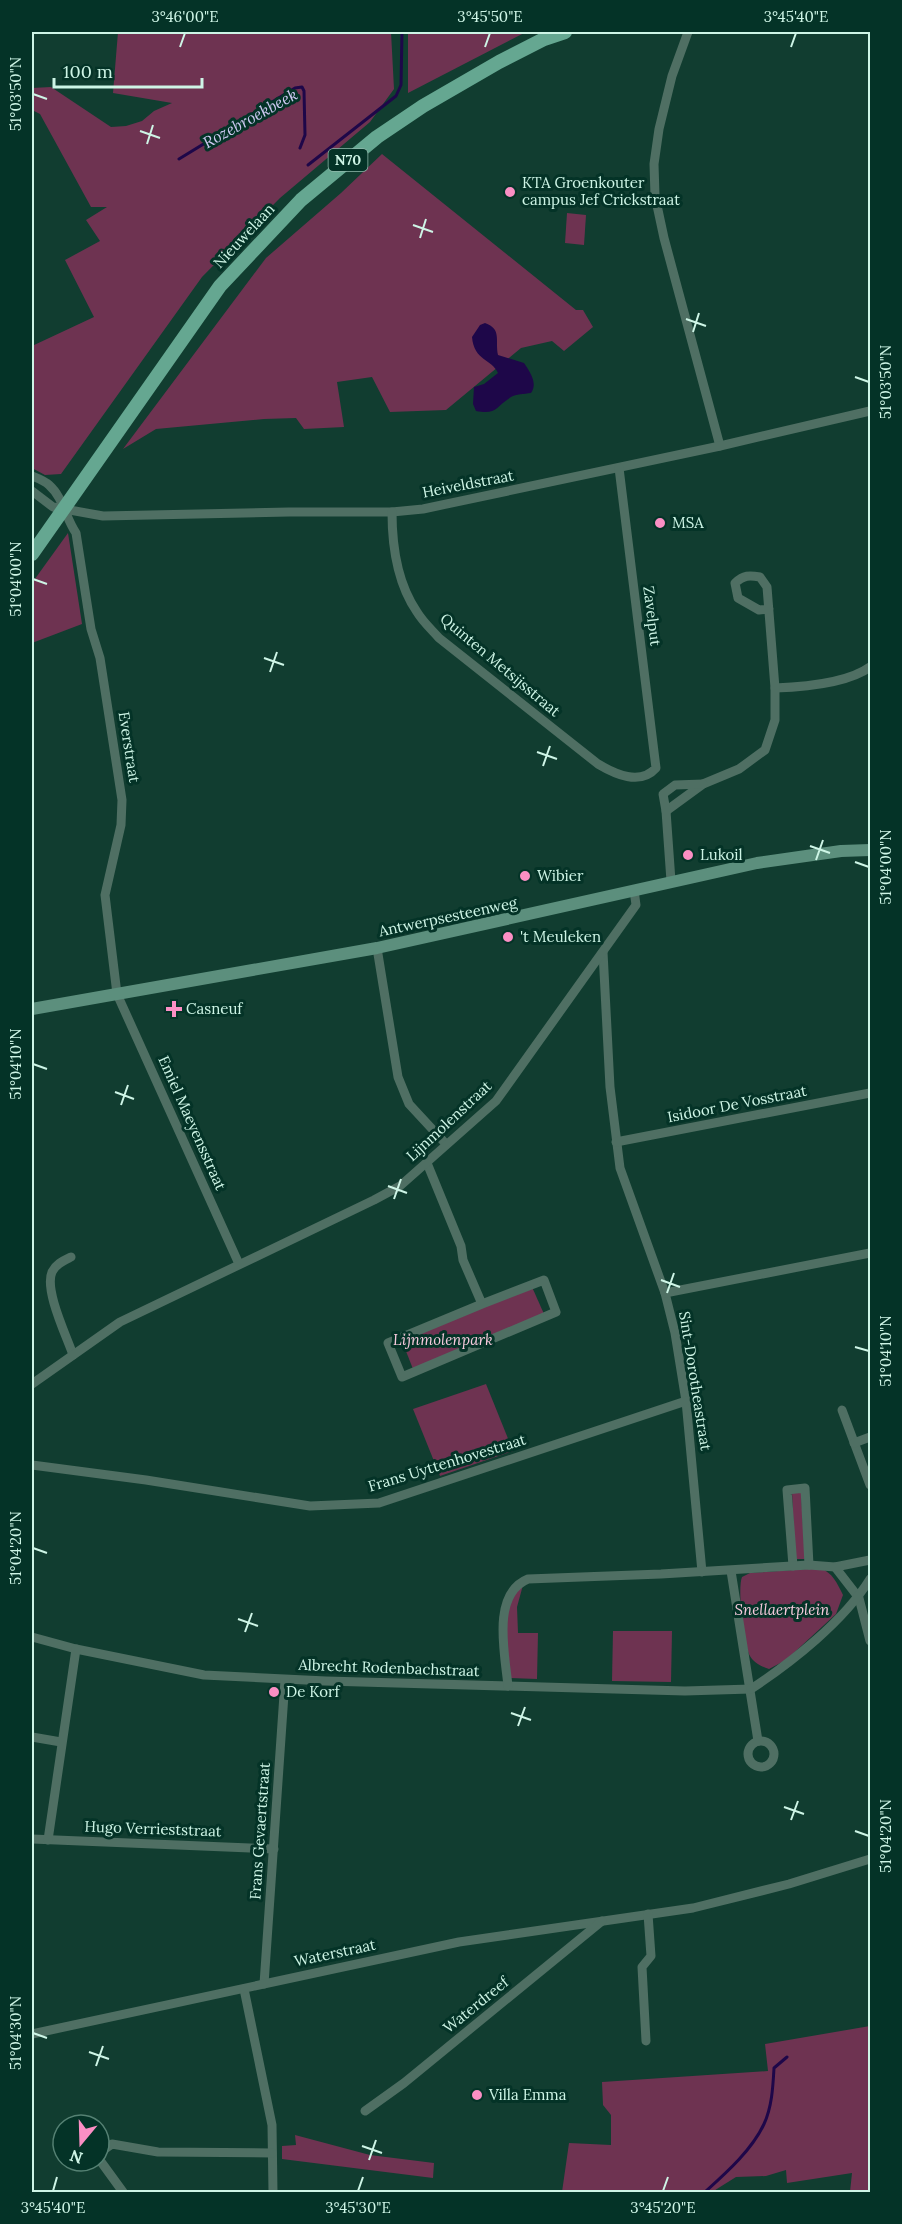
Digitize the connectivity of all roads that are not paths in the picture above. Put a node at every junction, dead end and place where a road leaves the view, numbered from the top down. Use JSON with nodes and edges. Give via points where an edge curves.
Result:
{"nodes":[{"id":1,"x":565,"y":32,"type":"edge"},
{"id":2,"x":688,"y":32,"type":"edge"},
{"id":3,"x":870,"y":411,"type":"edge"},
{"id":4,"x":720,"y":446,"type":"junction"},
{"id":5,"x":619,"y":468,"type":"junction"},
{"id":6,"x":32,"y":476,"type":"edge"},
{"id":7,"x":32,"y":491,"type":"edge"},
{"id":8,"x":64,"y":508,"type":"junction"},
{"id":9,"x":392,"y":512,"type":"junction"},
{"id":10,"x":32,"y":554,"type":"edge"},
{"id":11,"x":769,"y":609,"type":"dead end"},
{"id":12,"x":870,"y":667,"type":"edge"},
{"id":13,"x":775,"y":688,"type":"junction"},
{"id":14,"x":656,"y":768,"type":"joint"},
{"id":15,"x":703,"y":784,"type":"junction"},
{"id":16,"x":666,"y":811,"type":"junction"},
{"id":17,"x":870,"y":850,"type":"edge"},
{"id":18,"x":671,"y":881,"type":"junction"},
{"id":19,"x":634,"y":890,"type":"junction"},
{"id":20,"x":377,"y":948,"type":"junction"},
{"id":21,"x":603,"y":952,"type":"junction"},
{"id":22,"x":117,"y":994,"type":"junction"},
{"id":23,"x":32,"y":1009,"type":"edge"},
{"id":24,"x":868,"y":1095,"type":"edge"},
{"id":25,"x":616,"y":1142,"type":"junction"},
{"id":26,"x":446,"y":1144,"type":"junction"},
{"id":27,"x":427,"y":1163,"type":"junction"},
{"id":28,"x":870,"y":1253,"type":"edge"},
{"id":29,"x":70,"y":1257,"type":"dead end"},
{"id":30,"x":239,"y":1264,"type":"junction"},
{"id":31,"x":665,"y":1293,"type":"junction"},
{"id":32,"x":482,"y":1304,"type":"junction"},
{"id":33,"x":73,"y":1355,"type":"junction"},
{"id":34,"x":32,"y":1384,"type":"edge"},
{"id":35,"x":686,"y":1401,"type":"junction"},
{"id":36,"x":842,"y":1410,"type":"dead end"},
{"id":37,"x":870,"y":1437,"type":"edge"},
{"id":38,"x":855,"y":1443,"type":"junction"},
{"id":39,"x":32,"y":1466,"type":"edge"},
{"id":40,"x":870,"y":1485,"type":"edge"},
{"id":41,"x":870,"y":1560,"type":"edge"},
{"id":42,"x":809,"y":1565,"type":"junction"},
{"id":43,"x":793,"y":1566,"type":"junction"},
{"id":44,"x":835,"y":1567,"type":"junction"},
{"id":45,"x":731,"y":1571,"type":"junction"},
{"id":46,"x":702,"y":1572,"type":"junction"},
{"id":47,"x":870,"y":1579,"type":"edge"},
{"id":48,"x":859,"y":1598,"type":"junction"},
{"id":49,"x":32,"y":1637,"type":"edge"},
{"id":50,"x":870,"y":1641,"type":"edge"},
{"id":51,"x":76,"y":1648,"type":"junction"},
{"id":52,"x":285,"y":1680,"type":"junction"},
{"id":53,"x":508,"y":1686,"type":"junction"},
{"id":54,"x":751,"y":1689,"type":"junction"},
{"id":55,"x":32,"y":1737,"type":"edge"},
{"id":56,"x":758,"y":1741,"type":"dead end"},
{"id":57,"x":61,"y":1742,"type":"junction"},
{"id":58,"x":32,"y":1839,"type":"edge"},
{"id":59,"x":48,"y":1840,"type":"junction"},
{"id":60,"x":274,"y":1849,"type":"junction"},
{"id":61,"x":870,"y":1859,"type":"edge"},
{"id":62,"x":648,"y":1914,"type":"junction"},
{"id":63,"x":604,"y":1920,"type":"junction"},
{"id":64,"x":264,"y":1984,"type":"junction"},
{"id":65,"x":244,"y":1989,"type":"junction"},
{"id":66,"x":32,"y":2034,"type":"edge"},
{"id":67,"x":646,"y":2041,"type":"dead end"},
{"id":68,"x":365,"y":2111,"type":"dead end"},
{"id":69,"x":111,"y":2145,"type":"edge"},
{"id":70,"x":272,"y":2154,"type":"junction"},
{"id":71,"x":109,"y":2173,"type":"edge"},
{"id":72,"x":123,"y":2193,"type":"edge"},
{"id":73,"x":273,"y":2193,"type":"edge"}],
"edges":[{"from":1,"to":8,"type":"main road","name":"Nieuwelaan","number":"N70","via":[[499,62],[423,106],[377,137],[301,200],[220,286]]},
{"from":2,"to":4,"type":"street","via":[[659,129],[655,196]]},
{"from":3,"to":4,"type":"street","name":"Heiveldstraat"},
{"from":4,"to":5,"type":"street","name":"Heiveldstraat"},
{"from":5,"to":9,"type":"street","name":"Heiveldstraat"},
{"from":5,"to":14,"type":"street","name":"Zavelput"},
{"from":6,"to":8,"type":"street","via":[[50,485]]},
{"from":7,"to":8,"type":"street","name":"Heiveldstraat","via":[[53,507]]},
{"from":8,"to":9,"type":"street","name":"Heiveldstraat","via":[[114,517]]},
{"from":8,"to":10,"type":"main road","name":"Nieuwelaan","number":"N70"},
{"from":8,"to":22,"type":"street","name":"Everstraat","via":[[76,533],[122,800],[121,825],[105,895]]},
{"from":9,"to":14,"type":"street","name":"Quinten Metsijsstraat","via":[[395,561],[418,613],[439,638],[598,764],[629,778]]},
{"from":11,"to":13,"type":"street"},
{"from":12,"to":13,"type":"street","via":[[834,681]]},
{"from":13,"to":15,"type":"street","via":[[775,720],[765,750],[739,769]]},
{"from":15,"to":16,"type":"street"},
{"from":15,"to":16,"type":"street","via":[[675,785],[663,794]]},
{"from":16,"to":18,"type":"street"},
{"from":17,"to":18,"type":"main road","name":"Antwerpsesteenweg","via":[[841,850]]},
{"from":18,"to":19,"type":"main road","name":"Antwerpsesteenweg"},
{"from":19,"to":20,"type":"main road","name":"Antwerpsesteenweg"},
{"from":19,"to":21,"type":"street","name":"Lijnmolenstraat","via":[[636,905]]},
{"from":20,"to":22,"type":"main road","name":"Antwerpsesteenweg"},
{"from":20,"to":26,"type":"street","via":[[398,1077],[409,1104]]},
{"from":21,"to":25,"type":"street","name":"Sint-Dorotheastraat"},
{"from":21,"to":26,"type":"street","name":"Lijnmolenstraat","via":[[496,1101]]},
{"from":22,"to":23,"type":"main road","name":"Antwerpsesteenweg"},
{"from":22,"to":30,"type":"street","name":"Emiel Maeyensstraat"},
{"from":24,"to":25,"type":"street","name":"Isidoor De Vosstraat"},
{"from":25,"to":31,"type":"street","name":"Sint-Dorotheastraat","via":[[620,1168]]},
{"from":26,"to":27,"type":"street","name":"Lijnmolenstraat"},
{"from":27,"to":30,"type":"street","name":"Lijnmolenstraat","via":[[374,1200]]},
{"from":27,"to":32,"type":"street"},
{"from":28,"to":31,"type":"street"},
{"from":29,"to":33,"type":"street","via":[[52,1271],[50,1281]]},
{"from":30,"to":33,"type":"street","name":"Lijnmolenstraat","via":[[120,1322]]},
{"from":31,"to":35,"type":"street","name":"Sint-Dorotheastraat"},
{"from":32,"to":32,"type":"street","via":[[388,1343],[402,1377],[556,1312],[544,1280]]},
{"from":33,"to":34,"type":"street","name":"Lijnmolenstraat"},
{"from":35,"to":39,"type":"street","name":"Frans Uyttenhovestraat","via":[[380,1503],[310,1506]]},
{"from":35,"to":46,"type":"street","name":"Sint-Dorotheastraat"},
{"from":36,"to":38,"type":"street"},
{"from":37,"to":38,"type":"street"},
{"from":38,"to":40,"type":"street"},
{"from":41,"to":44,"type":"street"},
{"from":42,"to":43,"type":"street"},
{"from":42,"to":43,"type":"street","via":[[805,1488],[787,1490]]},
{"from":42,"to":44,"type":"street"},
{"from":43,"to":45,"type":"street"},
{"from":44,"to":48,"type":"street"},
{"from":45,"to":46,"type":"street"},
{"from":45,"to":54,"type":"street"},
{"from":46,"to":53,"type":"street","via":[[519,1582],[504,1608]]},
{"from":47,"to":48,"type":"street"},
{"from":48,"to":50,"type":"street"},
{"from":48,"to":54,"type":"street","via":[[790,1663]]},
{"from":49,"to":51,"type":"street","name":"Albrecht Rodenbachstraat"},
{"from":51,"to":52,"type":"street","name":"Albrecht Rodenbachstraat","via":[[204,1675]]},
{"from":51,"to":57,"type":"street"},
{"from":52,"to":53,"type":"street","name":"Albrecht Rodenbachstraat"},
{"from":52,"to":60,"type":"street","name":"Frans Gevaertstraat"},
{"from":53,"to":54,"type":"street","name":"Albrecht Rodenbachstraat"},
{"from":54,"to":56,"type":"street"},
{"from":55,"to":57,"type":"street"},
{"from":57,"to":59,"type":"street"},
{"from":58,"to":59,"type":"street","name":"Hugo Verrieststraat"},
{"from":59,"to":60,"type":"street","name":"Hugo Verrieststraat"},
{"from":60,"to":64,"type":"street","name":"Frans Gevaertstraat"},
{"from":61,"to":62,"type":"street","name":"Waterstraat","via":[[693,1908]]},
{"from":62,"to":63,"type":"street","name":"Waterstraat"},
{"from":62,"to":67,"type":"street","via":[[651,1956],[642,1966]]},
{"from":63,"to":64,"type":"street","name":"Waterstraat","via":[[459,1942]]},
{"from":63,"to":68,"type":"street","name":"Waterdreef"},
{"from":64,"to":65,"type":"street","name":"Waterstraat"},
{"from":65,"to":66,"type":"street","name":"Waterstraat"},
{"from":65,"to":70,"type":"street","via":[[272,2125]]},
{"from":69,"to":70,"type":"street","via":[[158,2152]]},
{"from":70,"to":73,"type":"street"},
{"from":71,"to":72,"type":"street"}]}
